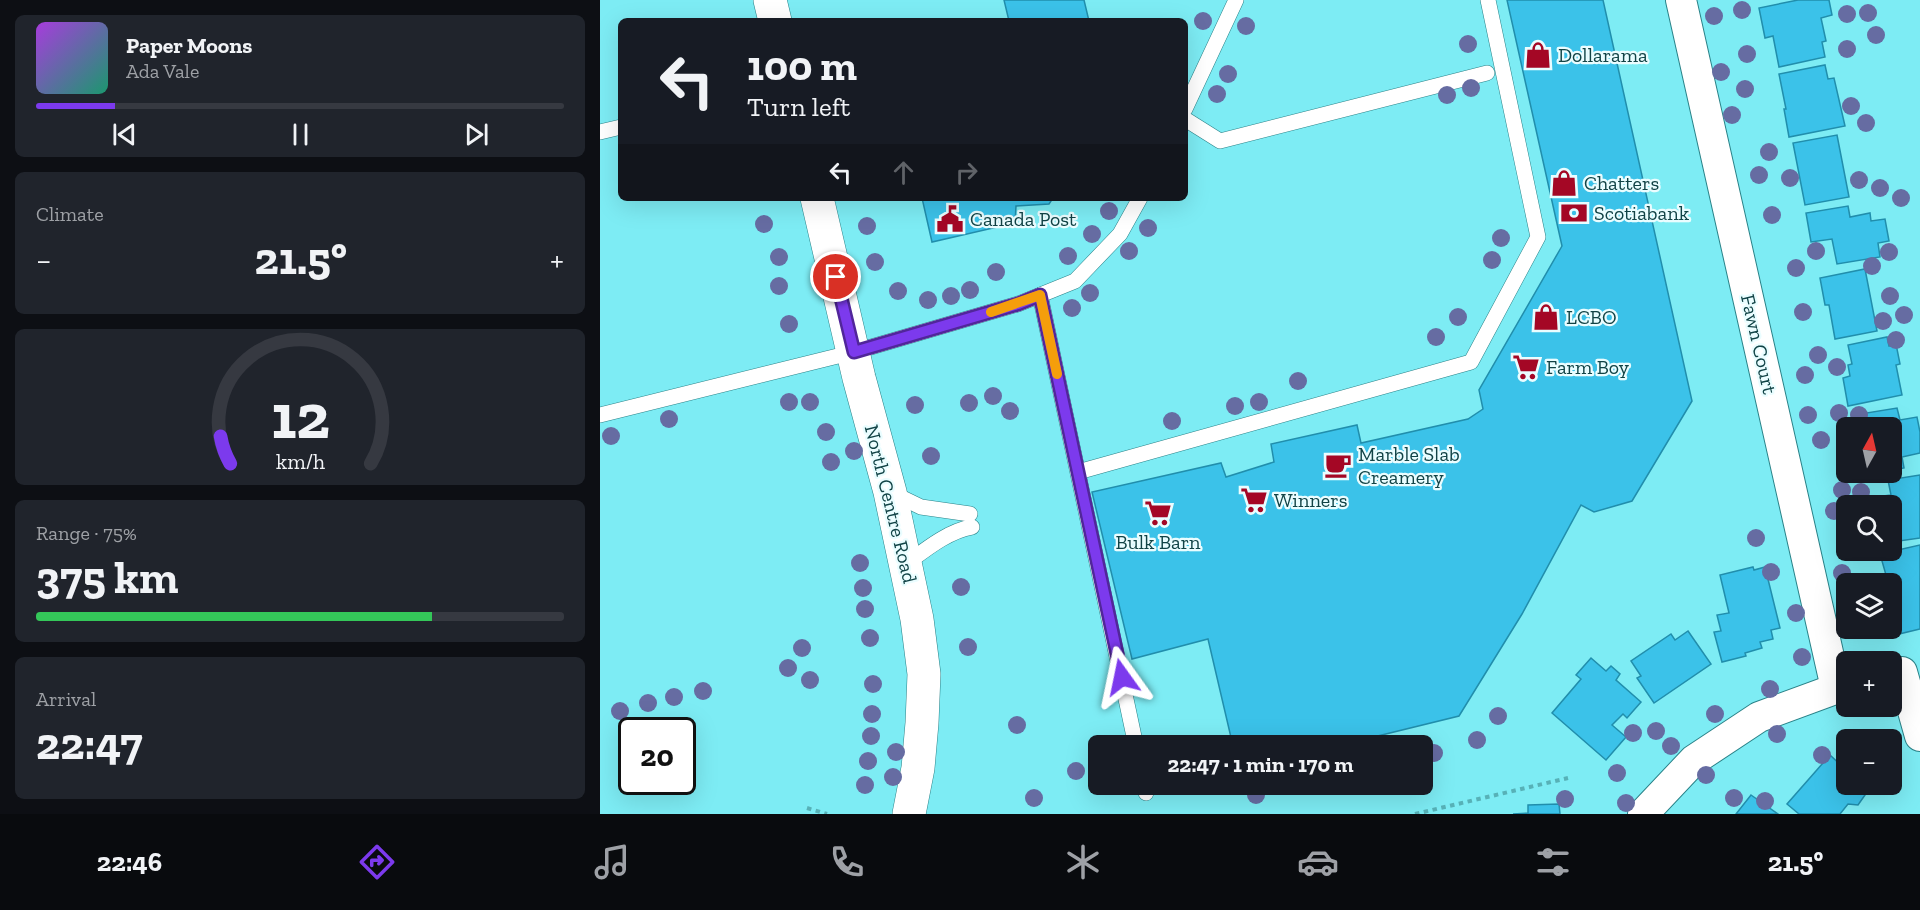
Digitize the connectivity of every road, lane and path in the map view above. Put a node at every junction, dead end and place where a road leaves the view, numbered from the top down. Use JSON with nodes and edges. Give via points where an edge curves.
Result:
{"nodes":[{"id":1,"x":770,"y":0,"type":"edge"},
{"id":2,"x":1236,"y":0,"type":"edge"},
{"id":3,"x":1488,"y":0,"type":"edge"},
{"id":4,"x":1681,"y":0,"type":"edge"},
{"id":5,"x":774,"y":18,"type":"edge"},
{"id":6,"x":1487,"y":73,"type":"dead end"},
{"id":7,"x":1188,"y":103,"type":"edge"},
{"id":8,"x":1188,"y":121,"type":"edge"},
{"id":9,"x":618,"y":128,"type":"edge"},
{"id":10,"x":600,"y":132,"type":"edge"},
{"id":11,"x":818,"y":201,"type":"edge"},
{"id":12,"x":1138,"y":201,"type":"edge"},
{"id":13,"x":1040,"y":295,"type":"junction"},
{"id":14,"x":854,"y":352,"type":"junction"},
{"id":15,"x":600,"y":415,"type":"edge"},
{"id":16,"x":1078,"y":472,"type":"junction"},
{"id":17,"x":890,"y":492,"type":"junction"},
{"id":18,"x":906,"y":564,"type":"junction"},
{"id":19,"x":1836,"y":666,"type":"edge"},
{"id":20,"x":1905,"y":671,"type":"edge"},
{"id":21,"x":1836,"y":689,"type":"edge"},
{"id":22,"x":1134,"y":735,"type":"edge"},
{"id":23,"x":1920,"y":736,"type":"edge"},
{"id":24,"x":1568,"y":778,"type":"dead end"},
{"id":25,"x":807,"y":808,"type":"dead end"},
{"id":26,"x":827,"y":814,"type":"edge"},
{"id":27,"x":909,"y":814,"type":"edge"},
{"id":28,"x":1415,"y":814,"type":"edge"},
{"id":29,"x":1643,"y":814,"type":"edge"}],
"edges":[{"from":1,"to":5,"type":"street"},
{"from":2,"to":7,"type":"lane"},
{"from":3,"to":16,"type":"lane","via":[[1538,237],[1471,362]]},
{"from":4,"to":19,"type":"street","name":"Fawn Court"},
{"from":6,"to":8,"type":"lane","via":[[1220,141]]},
{"from":9,"to":10,"type":"lane"},
{"from":11,"to":14,"type":"street","name":"North Centre Road"},
{"from":12,"to":13,"type":"lane","via":[[1120,234],[1075,281]]},
{"from":13,"to":14,"type":"lane"},
{"from":13,"to":16,"type":"lane"},
{"from":14,"to":15,"type":"lane"},
{"from":14,"to":17,"type":"street","name":"North Centre Road"},
{"from":16,"to":22,"type":"lane"},
{"from":17,"to":18,"type":"street","name":"North Centre Road"},
{"from":17,"to":18,"type":"lane","via":[[921,507],[971,520]]},
{"from":18,"to":27,"type":"street","name":"North Centre Road","via":[[924,674],[918,768]]},
{"from":20,"to":23,"type":"street"},
{"from":21,"to":29,"type":"street","via":[[1759,717],[1694,759]]},
{"from":24,"to":28,"type":"path"},
{"from":25,"to":26,"type":"path"}]}
